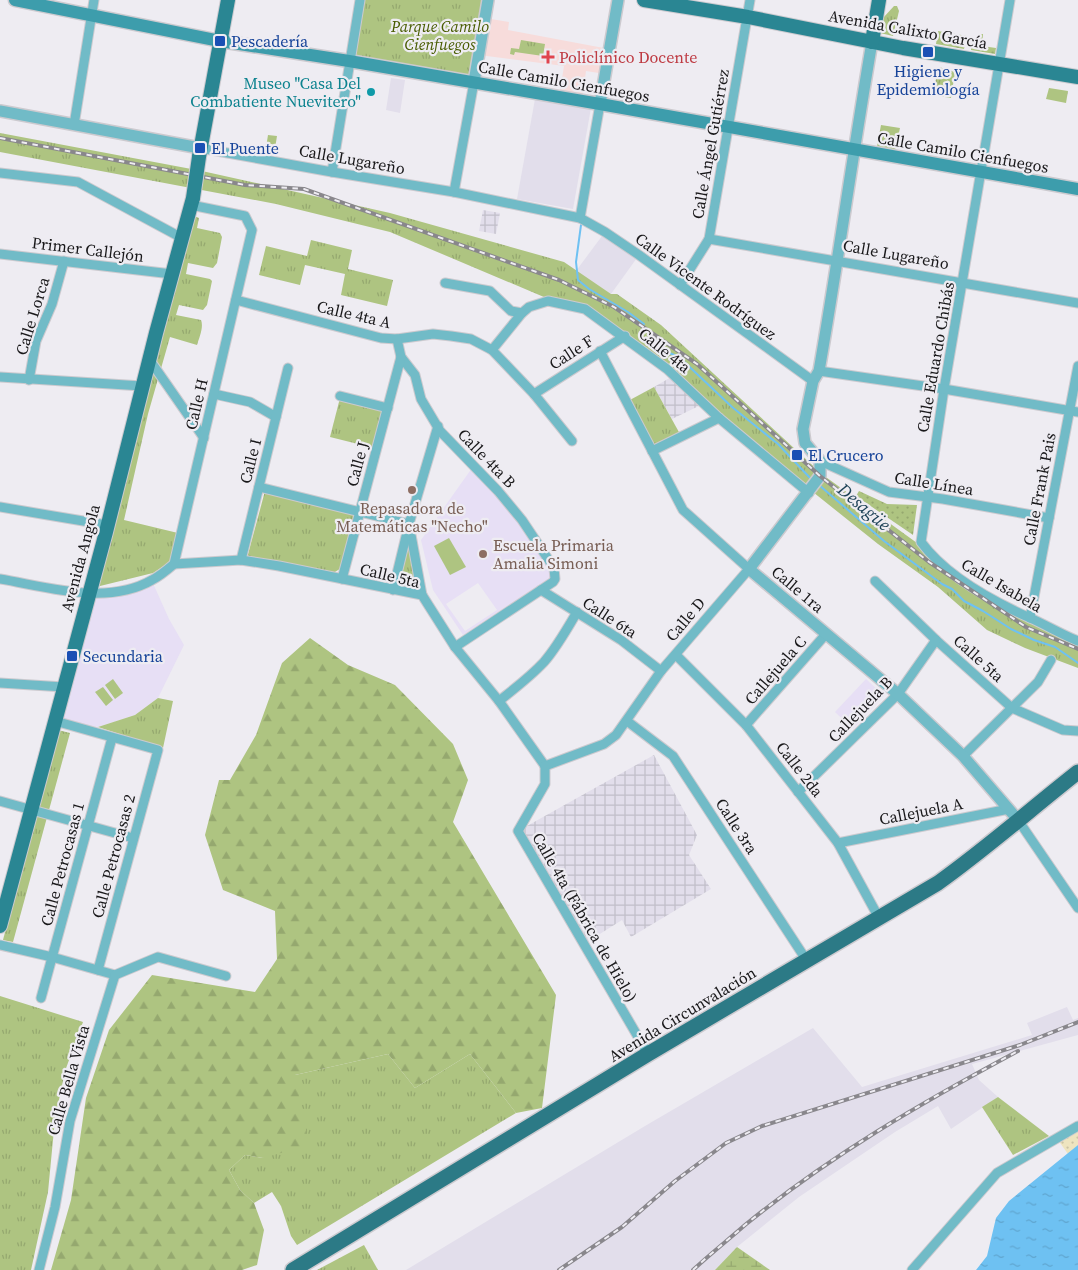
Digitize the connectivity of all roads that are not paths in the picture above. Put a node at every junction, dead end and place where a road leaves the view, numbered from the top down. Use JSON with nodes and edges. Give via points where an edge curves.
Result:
{"nodes":[{"id":1,"x":15,"y":0,"type":"edge"},
{"id":2,"x":94,"y":0,"type":"edge"},
{"id":3,"x":228,"y":0,"type":"edge"},
{"id":4,"x":360,"y":0,"type":"edge"},
{"id":5,"x":488,"y":0,"type":"edge"},
{"id":6,"x":618,"y":0,"type":"edge"},
{"id":7,"x":644,"y":0,"type":"edge"},
{"id":8,"x":750,"y":0,"type":"edge"},
{"id":9,"x":879,"y":0,"type":"edge"},
{"id":10,"x":1010,"y":0,"type":"edge"},
{"id":11,"x":92,"y":16,"type":"junction"},
{"id":12,"x":748,"y":17,"type":"junction"},
{"id":13,"x":220,"y":41,"type":"junction"},
{"id":14,"x":872,"y":42,"type":"junction"},
{"id":15,"x":349,"y":61,"type":"junction"},
{"id":16,"x":999,"y":64,"type":"junction"},
{"id":17,"x":1078,"y":77,"type":"edge"},
{"id":18,"x":474,"y":82,"type":"junction"},
{"id":19,"x":600,"y":104,"type":"junction"},
{"id":20,"x":0,"y":111,"type":"edge"},
{"id":21,"x":74,"y":125,"type":"junction"},
{"id":22,"x":728,"y":127,"type":"junction"},
{"id":23,"x":853,"y":149,"type":"junction"},
{"id":24,"x":200,"y":153,"type":"junction"},
{"id":25,"x":332,"y":172,"type":"junction"},
{"id":26,"x":982,"y":172,"type":"junction"},
{"id":27,"x":0,"y":174,"type":"edge"},
{"id":28,"x":1078,"y":189,"type":"edge"},
{"id":29,"x":454,"y":192,"type":"junction"},
{"id":30,"x":192,"y":202,"type":"junction"},
{"id":31,"x":580,"y":218,"type":"junction"},
{"id":32,"x":182,"y":238,"type":"junction"},
{"id":33,"x":709,"y":239,"type":"junction"},
{"id":34,"x":0,"y":254,"type":"edge"},
{"id":35,"x":64,"y":261,"type":"junction"},
{"id":36,"x":838,"y":261,"type":"junction"},
{"id":37,"x":172,"y":274,"type":"junction"},
{"id":38,"x":963,"y":282,"type":"junction"},
{"id":39,"x":445,"y":283,"type":"dead end"},
{"id":40,"x":680,"y":286,"type":"junction"},
{"id":41,"x":236,"y":300,"type":"junction"},
{"id":42,"x":1078,"y":303,"type":"edge"},
{"id":43,"x":522,"y":313,"type":"junction"},
{"id":44,"x":624,"y":336,"type":"junction"},
{"id":45,"x":397,"y":339,"type":"junction"},
{"id":46,"x":492,"y":350,"type":"junction"},
{"id":47,"x":600,"y":351,"type":"junction"},
{"id":48,"x":401,"y":357,"type":"junction"},
{"id":49,"x":149,"y":359,"type":"junction"},
{"id":50,"x":1078,"y":366,"type":"edge"},
{"id":51,"x":288,"y":368,"type":"dead end"},
{"id":52,"x":816,"y":376,"type":"junction"},
{"id":53,"x":0,"y":377,"type":"edge"},
{"id":54,"x":29,"y":380,"type":"junction"},
{"id":55,"x":142,"y":386,"type":"junction"},
{"id":56,"x":944,"y":390,"type":"junction"},
{"id":57,"x":214,"y":394,"type":"junction"},
{"id":58,"x":534,"y":394,"type":"junction"},
{"id":59,"x":340,"y":396,"type":"dead end"},
{"id":60,"x":388,"y":408,"type":"junction"},
{"id":61,"x":1074,"y":411,"type":"edge"},
{"id":62,"x":276,"y":417,"type":"junction"},
{"id":63,"x":719,"y":418,"type":"junction"},
{"id":64,"x":438,"y":426,"type":"junction"},
{"id":65,"x":204,"y":438,"type":"junction"},
{"id":66,"x":572,"y":441,"type":"dead end"},
{"id":67,"x":652,"y":451,"type":"junction"},
{"id":68,"x":820,"y":461,"type":"junction"},
{"id":69,"x":259,"y":487,"type":"junction"},
{"id":70,"x":813,"y":487,"type":"junction"},
{"id":71,"x":927,"y":497,"type":"junction"},
{"id":72,"x":0,"y":506,"type":"edge"},
{"id":73,"x":360,"y":512,"type":"junction"},
{"id":74,"x":1049,"y":518,"type":"junction"},
{"id":75,"x":409,"y":524,"type":"junction"},
{"id":76,"x":108,"y":525,"type":"junction"},
{"id":77,"x":921,"y":542,"type":"joint"},
{"id":78,"x":241,"y":560,"type":"junction"},
{"id":79,"x":174,"y":564,"type":"junction"},
{"id":80,"x":749,"y":569,"type":"junction"},
{"id":81,"x":0,"y":579,"type":"edge"},
{"id":82,"x":342,"y":579,"type":"junction"},
{"id":83,"x":875,"y":581,"type":"dead end"},
{"id":84,"x":393,"y":590,"type":"junction"},
{"id":85,"x":541,"y":590,"type":"junction"},
{"id":86,"x":89,"y":594,"type":"junction"},
{"id":87,"x":422,"y":595,"type":"junction"},
{"id":88,"x":577,"y":612,"type":"junction"},
{"id":89,"x":1030,"y":618,"type":"junction"},
{"id":90,"x":826,"y":634,"type":"junction"},
{"id":91,"x":936,"y":640,"type":"junction"},
{"id":92,"x":1078,"y":641,"type":"edge"},
{"id":93,"x":456,"y":648,"type":"junction"},
{"id":94,"x":676,"y":655,"type":"junction"},
{"id":95,"x":1051,"y":660,"type":"dead end"},
{"id":96,"x":661,"y":671,"type":"junction"},
{"id":97,"x":0,"y":683,"type":"edge"},
{"id":98,"x":64,"y":687,"type":"junction"},
{"id":99,"x":898,"y":694,"type":"junction"},
{"id":100,"x":499,"y":701,"type":"junction"},
{"id":101,"x":1012,"y":708,"type":"junction"},
{"id":102,"x":55,"y":721,"type":"junction"},
{"id":103,"x":627,"y":721,"type":"junction"},
{"id":104,"x":746,"y":725,"type":"junction"},
{"id":105,"x":1078,"y":731,"type":"edge"},
{"id":106,"x":112,"y":738,"type":"junction"},
{"id":107,"x":963,"y":756,"type":"junction"},
{"id":108,"x":545,"y":766,"type":"junction"},
{"id":109,"x":1078,"y":772,"type":"edge"},
{"id":110,"x":798,"y":792,"type":"junction"},
{"id":111,"x":0,"y":801,"type":"edge"},
{"id":112,"x":31,"y":810,"type":"junction"},
{"id":113,"x":1014,"y":814,"type":"junction"},
{"id":114,"x":88,"y":826,"type":"junction"},
{"id":115,"x":133,"y":838,"type":"junction"},
{"id":116,"x":838,"y":843,"type":"junction"},
{"id":117,"x":1078,"y":908,"type":"edge"},
{"id":118,"x":879,"y":918,"type":"junction"},
{"id":119,"x":1,"y":921,"type":"edge"},
{"id":120,"x":0,"y":945,"type":"edge"},
{"id":121,"x":52,"y":957,"type":"junction"},
{"id":122,"x":807,"y":961,"type":"junction"},
{"id":123,"x":98,"y":970,"type":"junction"},
{"id":124,"x":115,"y":975,"type":"junction"},
{"id":125,"x":226,"y":976,"type":"dead end"},
{"id":126,"x":40,"y":998,"type":"dead end"},
{"id":127,"x":648,"y":1054,"type":"junction"},
{"id":128,"x":1078,"y":1126,"type":"edge"},
{"id":129,"x":39,"y":1270,"type":"edge"},
{"id":130,"x":293,"y":1270,"type":"edge"},
{"id":131,"x":912,"y":1270,"type":"edge"}],
"edges":[{"from":1,"to":11,"type":"main road","name":"Calle Camilo Cienfuegos"},
{"from":2,"to":11,"type":"street"},
{"from":3,"to":13,"type":"main road"},
{"from":4,"to":15,"type":"street"},
{"from":5,"to":18,"type":"street"},
{"from":6,"to":19,"type":"street"},
{"from":7,"to":12,"type":"main road","name":"Avenida Calixto García"},
{"from":8,"to":12,"type":"street","name":"Calle Ángel Gutiérrez"},
{"from":9,"to":14,"type":"main road"},
{"from":10,"to":16,"type":"street","name":"Calle Eduardo Chibás"},
{"from":11,"to":13,"type":"main road","name":"Calle Camilo Cienfuegos"},
{"from":11,"to":21,"type":"street"},
{"from":12,"to":14,"type":"main road","name":"Avenida Calixto García"},
{"from":12,"to":22,"type":"street","name":"Calle Ángel Gutiérrez"},
{"from":13,"to":15,"type":"main road","name":"Calle Camilo Cienfuegos"},
{"from":13,"to":24,"type":"main road"},
{"from":14,"to":16,"type":"main road","name":"Avenida Calixto García"},
{"from":14,"to":23,"type":"street"},
{"from":15,"to":18,"type":"main road","name":"Calle Camilo Cienfuegos"},
{"from":15,"to":25,"type":"street"},
{"from":16,"to":17,"type":"main road","name":"Avenida Calixto García"},
{"from":16,"to":26,"type":"street","name":"Calle Eduardo Chibás"},
{"from":18,"to":19,"type":"main road","name":"Calle Camilo Cienfuegos"},
{"from":18,"to":29,"type":"street"},
{"from":19,"to":22,"type":"main road","name":"Calle Camilo Cienfuegos"},
{"from":19,"to":31,"type":"street"},
{"from":20,"to":21,"type":"street","name":"Calle Lugareño"},
{"from":21,"to":24,"type":"street","name":"Calle Lugareño"},
{"from":22,"to":23,"type":"main road","name":"Calle Camilo Cienfuegos"},
{"from":22,"to":33,"type":"street","name":"Calle Ángel Gutiérrez"},
{"from":23,"to":26,"type":"main road","name":"Calle Camilo Cienfuegos"},
{"from":23,"to":36,"type":"street"},
{"from":24,"to":25,"type":"street","name":"Calle Lugareño"},
{"from":24,"to":30,"type":"main road","bridge":true},
{"from":25,"to":29,"type":"street","name":"Calle Lugareño"},
{"from":26,"to":28,"type":"main road","name":"Calle Camilo Cienfuegos"},
{"from":26,"to":38,"type":"street","name":"Calle Eduardo Chibás"},
{"from":27,"to":32,"type":"street","via":[[78,182]]},
{"from":29,"to":31,"type":"street","name":"Calle Lugareño"},
{"from":30,"to":32,"type":"main road","name":"Avenida Angola"},
{"from":30,"to":41,"type":"street","name":"Calle H","via":[[245,216],[252,230]]},
{"from":31,"to":40,"type":"street","name":"Calle Vicente Rodríguez"},
{"from":32,"to":37,"type":"main road","name":"Avenida Angola"},
{"from":33,"to":36,"type":"street","name":"Calle Lugareño"},
{"from":33,"to":40,"type":"street","name":"Calle Ángel Gutiérrez"},
{"from":34,"to":35,"type":"street","name":"Primer Callejón"},
{"from":35,"to":37,"type":"street","name":"Primer Callejón"},
{"from":35,"to":54,"type":"street","name":"Calle Lorca","via":[[52,304],[36,341]]},
{"from":36,"to":38,"type":"street","name":"Calle Lugareño"},
{"from":36,"to":52,"type":"street"},
{"from":37,"to":49,"type":"main road","name":"Avenida Angola"},
{"from":38,"to":42,"type":"street","name":"Calle Lugareño"},
{"from":38,"to":56,"type":"street","name":"Calle Eduardo Chibás"},
{"from":39,"to":43,"type":"street","via":[[490,291],[511,311]]},
{"from":40,"to":52,"type":"street","name":"Calle Vicente Rodríguez"},
{"from":41,"to":45,"type":"street","name":"Calle 4ta A","via":[[381,338]]},
{"from":41,"to":57,"type":"street","name":"Calle H"},
{"from":43,"to":44,"type":"street","name":"Calle 4ta","via":[[529,307],[548,301],[585,309]]},
{"from":43,"to":46,"type":"street","name":"Calle 4ta"},
{"from":44,"to":47,"type":"street","name":"Calle F"},
{"from":44,"to":63,"type":"street","name":"Calle 4ta","via":[[667,369]]},
{"from":45,"to":46,"type":"street","name":"Calle 4ta A","via":[[433,334],[451,336],[471,339]]},
{"from":45,"to":48,"type":"street","name":"Calle 4ta B"},
{"from":46,"to":58,"type":"street","name":"Calle 4ta A"},
{"from":47,"to":58,"type":"street","name":"Calle F"},
{"from":47,"to":67,"type":"street","name":"Calle 1ra"},
{"from":48,"to":60,"type":"street","name":"Calle J"},
{"from":48,"to":64,"type":"street","name":"Calle 4ta B","via":[[415,375],[421,400]]},
{"from":49,"to":55,"type":"main road","name":"Avenida Angola"},
{"from":49,"to":65,"type":"street"},
{"from":50,"to":61,"type":"street","name":"Calle Frank Pais"},
{"from":51,"to":62,"type":"street","name":"Calle I"},
{"from":52,"to":56,"type":"street","name":"Calle Vicente Rodríguez"},
{"from":52,"to":68,"type":"street","via":[[803,429],[805,443]]},
{"from":53,"to":54,"type":"street"},
{"from":54,"to":55,"type":"street"},
{"from":55,"to":76,"type":"main road","name":"Avenida Angola"},
{"from":56,"to":61,"type":"street","name":"Calle Vicente Rodríguez"},
{"from":56,"to":71,"type":"street","name":"Calle Eduardo Chibás"},
{"from":57,"to":62,"type":"street","via":[[250,402]]},
{"from":57,"to":65,"type":"street","name":"Calle H"},
{"from":58,"to":66,"type":"street","name":"Calle 4ta A"},
{"from":59,"to":60,"type":"street"},
{"from":60,"to":73,"type":"street","name":"Calle J"},
{"from":61,"to":74,"type":"street","name":"Calle Frank Pais"},
{"from":62,"to":69,"type":"street","name":"Calle I"},
{"from":63,"to":67,"type":"street"},
{"from":63,"to":70,"type":"street","name":"Calle 4ta"},
{"from":64,"to":75,"type":"street"},
{"from":64,"to":85,"type":"street","name":"Calle 4ta B","via":[[505,499],[554,568],[553,582]]},
{"from":65,"to":79,"type":"street","name":"Calle H"},
{"from":67,"to":80,"type":"street","name":"Calle 1ra","via":[[683,510]]},
{"from":68,"to":70,"type":"street","via":[[820,476]]},
{"from":68,"to":71,"type":"street","name":"Calle Línea","via":[[889,492]]},
{"from":69,"to":73,"type":"street"},
{"from":69,"to":78,"type":"street","name":"Calle I"},
{"from":70,"to":80,"type":"street","name":"Calle D"},
{"from":71,"to":74,"type":"street","name":"Calle Línea"},
{"from":71,"to":77,"type":"street","name":"Calle Eduardo Chibás"},
{"from":72,"to":76,"type":"street"},
{"from":73,"to":75,"type":"street"},
{"from":73,"to":82,"type":"street","name":"Calle J"},
{"from":74,"to":89,"type":"street","name":"Calle Frank Pais"},
{"from":75,"to":84,"type":"street"},
{"from":75,"to":87,"type":"street"},
{"from":76,"to":86,"type":"main road","name":"Avenida Angola"},
{"from":77,"to":89,"type":"street","name":"Calle Isabela","via":[[951,574]]},
{"from":78,"to":79,"type":"street","name":"Calle 5ta"},
{"from":78,"to":82,"type":"street","name":"Calle 5ta"},
{"from":79,"to":86,"type":"street","via":[[152,581],[121,592]]},
{"from":80,"to":90,"type":"street","name":"Calle 1ra"},
{"from":80,"to":94,"type":"street","name":"Calle D"},
{"from":81,"to":86,"type":"street"},
{"from":82,"to":84,"type":"street","name":"Calle 5ta"},
{"from":83,"to":91,"type":"street","name":"Calle 5ta"},
{"from":84,"to":87,"type":"street","name":"Calle 5ta"},
{"from":85,"to":88,"type":"street","name":"Calle 6ta"},
{"from":85,"to":93,"type":"street"},
{"from":86,"to":98,"type":"main road","name":"Avenida Angola"},
{"from":87,"to":93,"type":"street","name":"Calle 5ta"},
{"from":88,"to":96,"type":"street","name":"Calle 6ta"},
{"from":88,"to":100,"type":"street","via":[[544,662]]},
{"from":89,"to":92,"type":"street","name":"Calle Isabela"},
{"from":90,"to":99,"type":"street","name":"Calle 1ra"},
{"from":90,"to":104,"type":"street","name":"Callejuela C"},
{"from":91,"to":99,"type":"street","name":"Callejuela B"},
{"from":91,"to":101,"type":"street","name":"Calle 5ta"},
{"from":93,"to":100,"type":"street","name":"Calle 5ta"},
{"from":94,"to":96,"type":"street","name":"Calle D"},
{"from":94,"to":104,"type":"street","name":"Calle 2da"},
{"from":95,"to":101,"type":"street","via":[[1038,682]]},
{"from":96,"to":103,"type":"street","name":"Calle D"},
{"from":97,"to":98,"type":"street"},
{"from":98,"to":102,"type":"main road","name":"Avenida Angola"},
{"from":99,"to":107,"type":"street","name":"Calle 1ra"},
{"from":99,"to":110,"type":"street","name":"Callejuela B"},
{"from":100,"to":108,"type":"street","name":"Calle 5ta"},
{"from":101,"to":105,"type":"street","name":"Calle 5ta","via":[[1063,730]]},
{"from":101,"to":107,"type":"street"},
{"from":102,"to":106,"type":"street"},
{"from":102,"to":112,"type":"main road","name":"Avenida Angola"},
{"from":103,"to":108,"type":"street","name":"Calle D","via":[[604,744]]},
{"from":103,"to":122,"type":"street","name":"Calle 3ra","via":[[673,756]]},
{"from":104,"to":110,"type":"street","name":"Calle 2da"},
{"from":106,"to":114,"type":"street","name":"Calle Petrocasas 1"},
{"from":106,"to":115,"type":"street","name":"Calle Petrocasas 2","via":[[158,750]]},
{"from":107,"to":113,"type":"street","name":"Calle 1ra"},
{"from":108,"to":127,"type":"street","name":"Calle 4ta (Fábrica de Hielo)","via":[[545,784],[518,831]]},
{"from":109,"to":113,"type":"highway","name":"Avenida Circunvalación"},
{"from":110,"to":116,"type":"street","name":"Calle 2da"},
{"from":111,"to":112,"type":"street"},
{"from":112,"to":114,"type":"street"},
{"from":112,"to":119,"type":"main road","name":"Avenida Angola"},
{"from":113,"to":116,"type":"street","name":"Callejuela A"},
{"from":113,"to":117,"type":"street"},
{"from":113,"to":118,"type":"highway","name":"Avenida Circunvalación","via":[[976,856]]},
{"from":114,"to":115,"type":"street"},
{"from":114,"to":121,"type":"street","name":"Calle Petrocasas 1"},
{"from":115,"to":123,"type":"street","name":"Calle Petrocasas 2"},
{"from":116,"to":118,"type":"street","name":"Calle 2da"},
{"from":118,"to":122,"type":"highway","name":"Avenida Circunvalación"},
{"from":120,"to":121,"type":"street"},
{"from":121,"to":123,"type":"street"},
{"from":121,"to":126,"type":"street","name":"Calle Petrocasas 1"},
{"from":122,"to":127,"type":"highway","name":"Avenida Circunvalación"},
{"from":123,"to":124,"type":"street"},
{"from":124,"to":125,"type":"street","via":[[158,957]]},
{"from":124,"to":129,"type":"street","name":"Calle Bella Vista","via":[[70,1121]]},
{"from":127,"to":130,"type":"highway","name":"Avenida Circunvalación"},
{"from":128,"to":131,"type":"street","via":[[997,1173]]}]}
